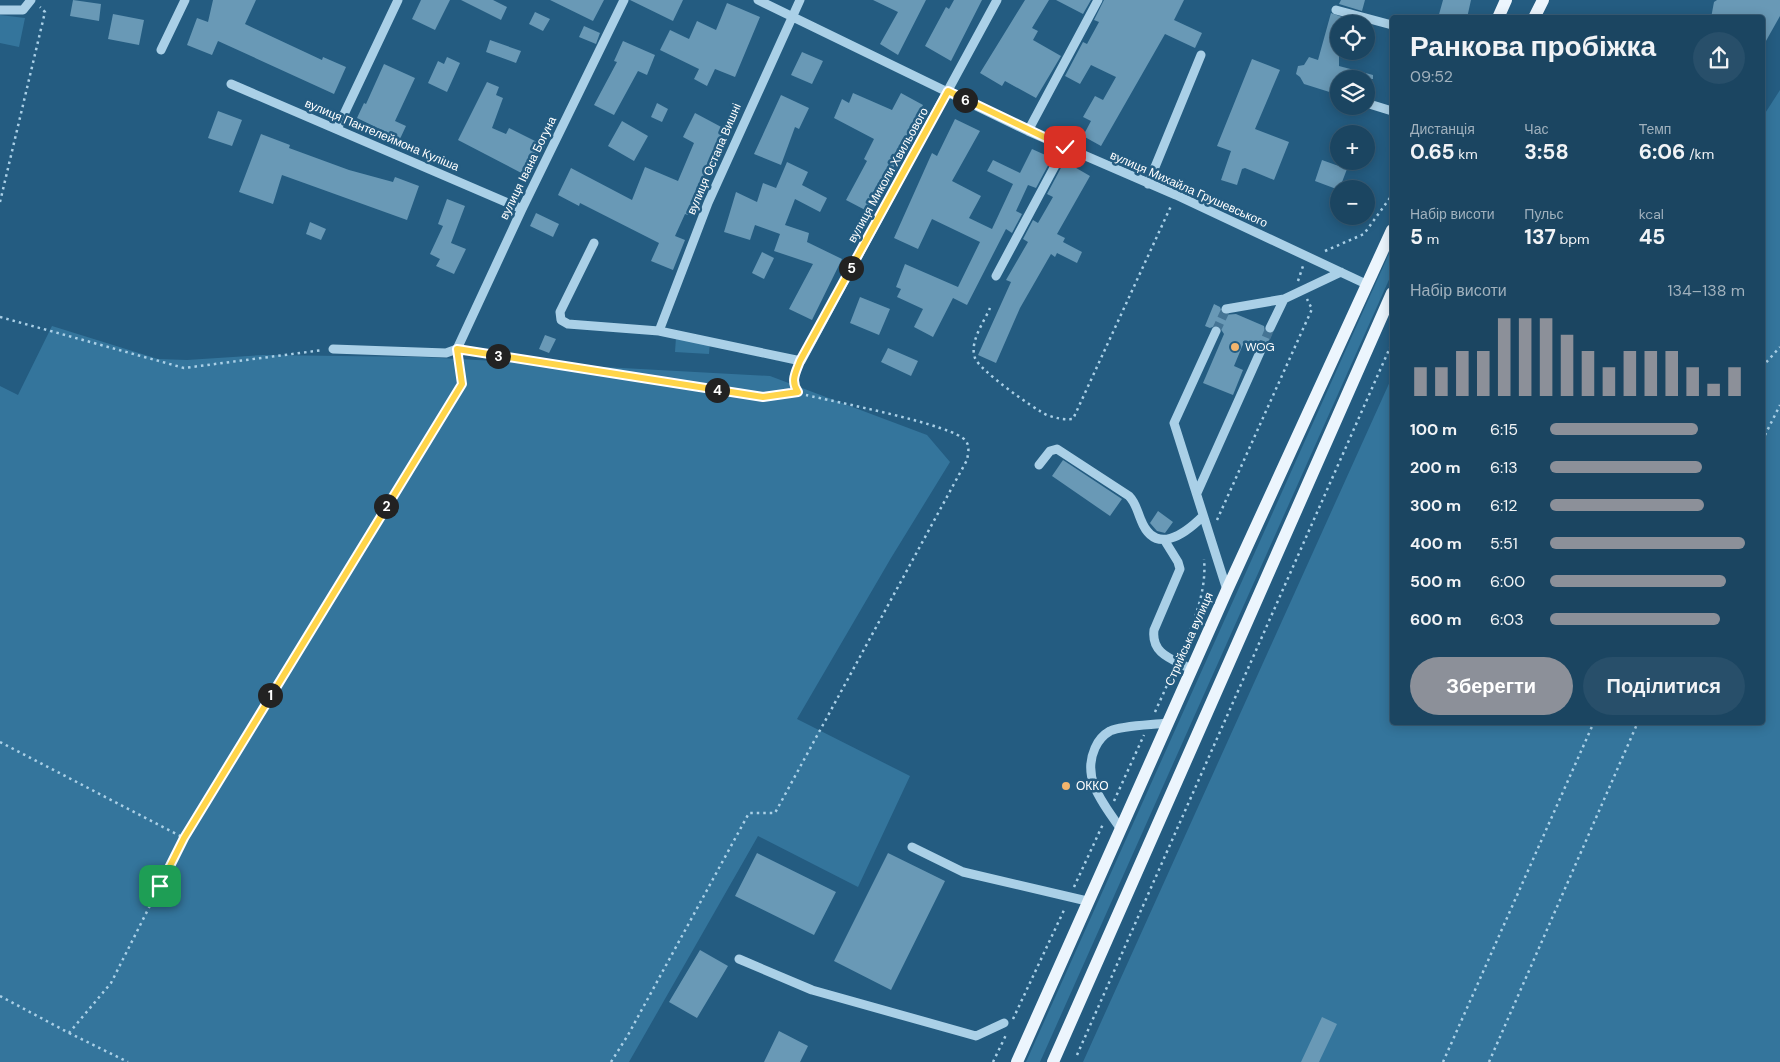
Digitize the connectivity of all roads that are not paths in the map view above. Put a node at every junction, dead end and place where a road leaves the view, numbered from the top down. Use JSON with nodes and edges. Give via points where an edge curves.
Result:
{"nodes":[{"id":1,"x":33,"y":0,"type":"edge"},
{"id":2,"x":185,"y":0,"type":"edge"},
{"id":3,"x":398,"y":0,"type":"edge"},
{"id":4,"x":624,"y":0,"type":"edge"},
{"id":5,"x":758,"y":0,"type":"edge"},
{"id":6,"x":800,"y":0,"type":"edge"},
{"id":7,"x":997,"y":0,"type":"edge"},
{"id":8,"x":1098,"y":0,"type":"edge"},
{"id":9,"x":1506,"y":0,"type":"edge"},
{"id":10,"x":1544,"y":0,"type":"edge"},
{"id":11,"x":0,"y":10,"type":"edge"},
{"id":12,"x":1336,"y":10,"type":"dead end"},
{"id":13,"x":791,"y":15,"type":"junction"},
{"id":14,"x":1499,"y":15,"type":"edge"},
{"id":15,"x":1536,"y":15,"type":"edge"},
{"id":16,"x":1390,"y":24,"type":"edge"},
{"id":17,"x":161,"y":50,"type":"dead end"},
{"id":18,"x":1201,"y":55,"type":"dead end"},
{"id":19,"x":231,"y":84,"type":"dead end"},
{"id":20,"x":948,"y":91,"type":"junction"},
{"id":21,"x":1375,"y":106,"type":"edge"},
{"id":22,"x":1390,"y":110,"type":"edge"},
{"id":23,"x":337,"y":129,"type":"junction"},
{"id":24,"x":1028,"y":132,"type":"junction"},
{"id":25,"x":1065,"y":147,"type":"junction"},
{"id":26,"x":1148,"y":184,"type":"junction"},
{"id":27,"x":522,"y":208,"type":"junction"},
{"id":28,"x":1390,"y":234,"type":"edge"},
{"id":29,"x":594,"y":243,"type":"dead end"},
{"id":30,"x":1341,"y":272,"type":"junction"},
{"id":31,"x":996,"y":276,"type":"dead end"},
{"id":32,"x":1366,"y":284,"type":"junction"},
{"id":33,"x":1390,"y":298,"type":"edge"},
{"id":34,"x":1284,"y":299,"type":"junction"},
{"id":35,"x":1226,"y":309,"type":"dead end"},
{"id":36,"x":1270,"y":328,"type":"tunnel mouth"},
{"id":37,"x":659,"y":331,"type":"junction"},
{"id":38,"x":1216,"y":331,"type":"tunnel mouth"},
{"id":39,"x":333,"y":348,"type":"road end"},
{"id":40,"x":1261,"y":350,"type":"tunnel mouth"},
{"id":41,"x":1039,"y":465,"type":"dead end"},
{"id":42,"x":1196,"y":493,"type":"junction"},
{"id":43,"x":1203,"y":516,"type":"junction"},
{"id":44,"x":1165,"y":541,"type":"junction"},
{"id":45,"x":1226,"y":590,"type":"junction"},
{"id":46,"x":1191,"y":669,"type":"junction"},
{"id":47,"x":1167,"y":723,"type":"junction"},
{"id":48,"x":1120,"y":828,"type":"junction"},
{"id":49,"x":912,"y":847,"type":"dead end"},
{"id":50,"x":1087,"y":901,"type":"junction"},
{"id":51,"x":739,"y":959,"type":"dead end"},
{"id":52,"x":1004,"y":1023,"type":"dead end"},
{"id":53,"x":1016,"y":1062,"type":"edge"},
{"id":54,"x":1053,"y":1062,"type":"edge"}],
"edges":[{"from":1,"to":11,"type":"street","via":[[22,10]]},
{"from":2,"to":17,"type":"street"},
{"from":3,"to":23,"type":"street"},
{"from":4,"to":27,"type":"street","name":"вулиця Івана Богуна"},
{"from":5,"to":13,"type":"street","name":"вулиця Михайла Грушевського"},
{"from":6,"to":13,"type":"street","name":"вулиця Остапа Вишні"},
{"from":7,"to":20,"type":"street","name":"вулиця Миколи Хвильового"},
{"from":8,"to":24,"type":"street"},
{"from":9,"to":14,"type":"main road"},
{"from":10,"to":15,"type":"main road"},
{"from":12,"to":16,"type":"street"},
{"from":13,"to":20,"type":"street","name":"вулиця Михайла Грушевського"},
{"from":13,"to":37,"type":"street","name":"вулиця Остапа Вишні","via":[[708,203]]},
{"from":18,"to":26,"type":"street"},
{"from":19,"to":23,"type":"street","name":"вулиця Пантелеймона Куліша"},
{"from":20,"to":24,"type":"street","name":"вулиця Михайла Грушевського"},
{"from":20,"to":37,"type":"street","name":"вулиця Миколи Хвильового","via":[[800,361]]},
{"from":21,"to":22,"type":"street"},
{"from":23,"to":27,"type":"street","name":"вулиця Пантелеймона Куліша"},
{"from":24,"to":25,"type":"street","name":"вулиця Михайла Грушевського"},
{"from":25,"to":26,"type":"street","name":"вулиця Михайла Грушевського"},
{"from":25,"to":31,"type":"street"},
{"from":26,"to":30,"type":"street","name":"вулиця Михайла Грушевського"},
{"from":27,"to":39,"type":"street","name":"вулиця Івана Богуна","via":[[457,349],[446,353]]},
{"from":28,"to":32,"type":"main road","name":"Стрийська вулиця"},
{"from":29,"to":37,"type":"street","via":[[560,312],[561,320],[568,324]]},
{"from":30,"to":32,"type":"street","name":"вулиця Михайла Грушевського"},
{"from":30,"to":34,"type":"street"},
{"from":32,"to":45,"type":"main road","name":"Стрийська вулиця"},
{"from":33,"to":54,"type":"main road"},
{"from":34,"to":35,"type":"street"},
{"from":34,"to":36,"type":"street"},
{"from":38,"to":42,"type":"street","via":[[1174,423]]},
{"from":40,"to":42,"type":"street"},
{"from":41,"to":44,"type":"street","via":[[1050,451],[1057,449],[1129,496],[1146,530]]},
{"from":42,"to":43,"type":"street"},
{"from":43,"to":44,"type":"street","via":[[1188,531]]},
{"from":43,"to":45,"type":"street"},
{"from":44,"to":46,"type":"street","via":[[1180,569],[1153,639],[1161,654]]},
{"from":45,"to":46,"type":"main road","name":"Стрийська вулиця"},
{"from":46,"to":47,"type":"main road","name":"Стрийська вулиця"},
{"from":47,"to":48,"type":"main road","name":"Стрийська вулиця"},
{"from":47,"to":48,"type":"street","via":[[1108,732],[1096,744],[1090,765],[1091,778]]},
{"from":48,"to":50,"type":"main road","name":"Стрийська вулиця"},
{"from":49,"to":50,"type":"street","via":[[963,872]]},
{"from":50,"to":53,"type":"main road","name":"Стрийська вулиця"},
{"from":51,"to":52,"type":"street","via":[[812,990],[976,1036]]}]}
